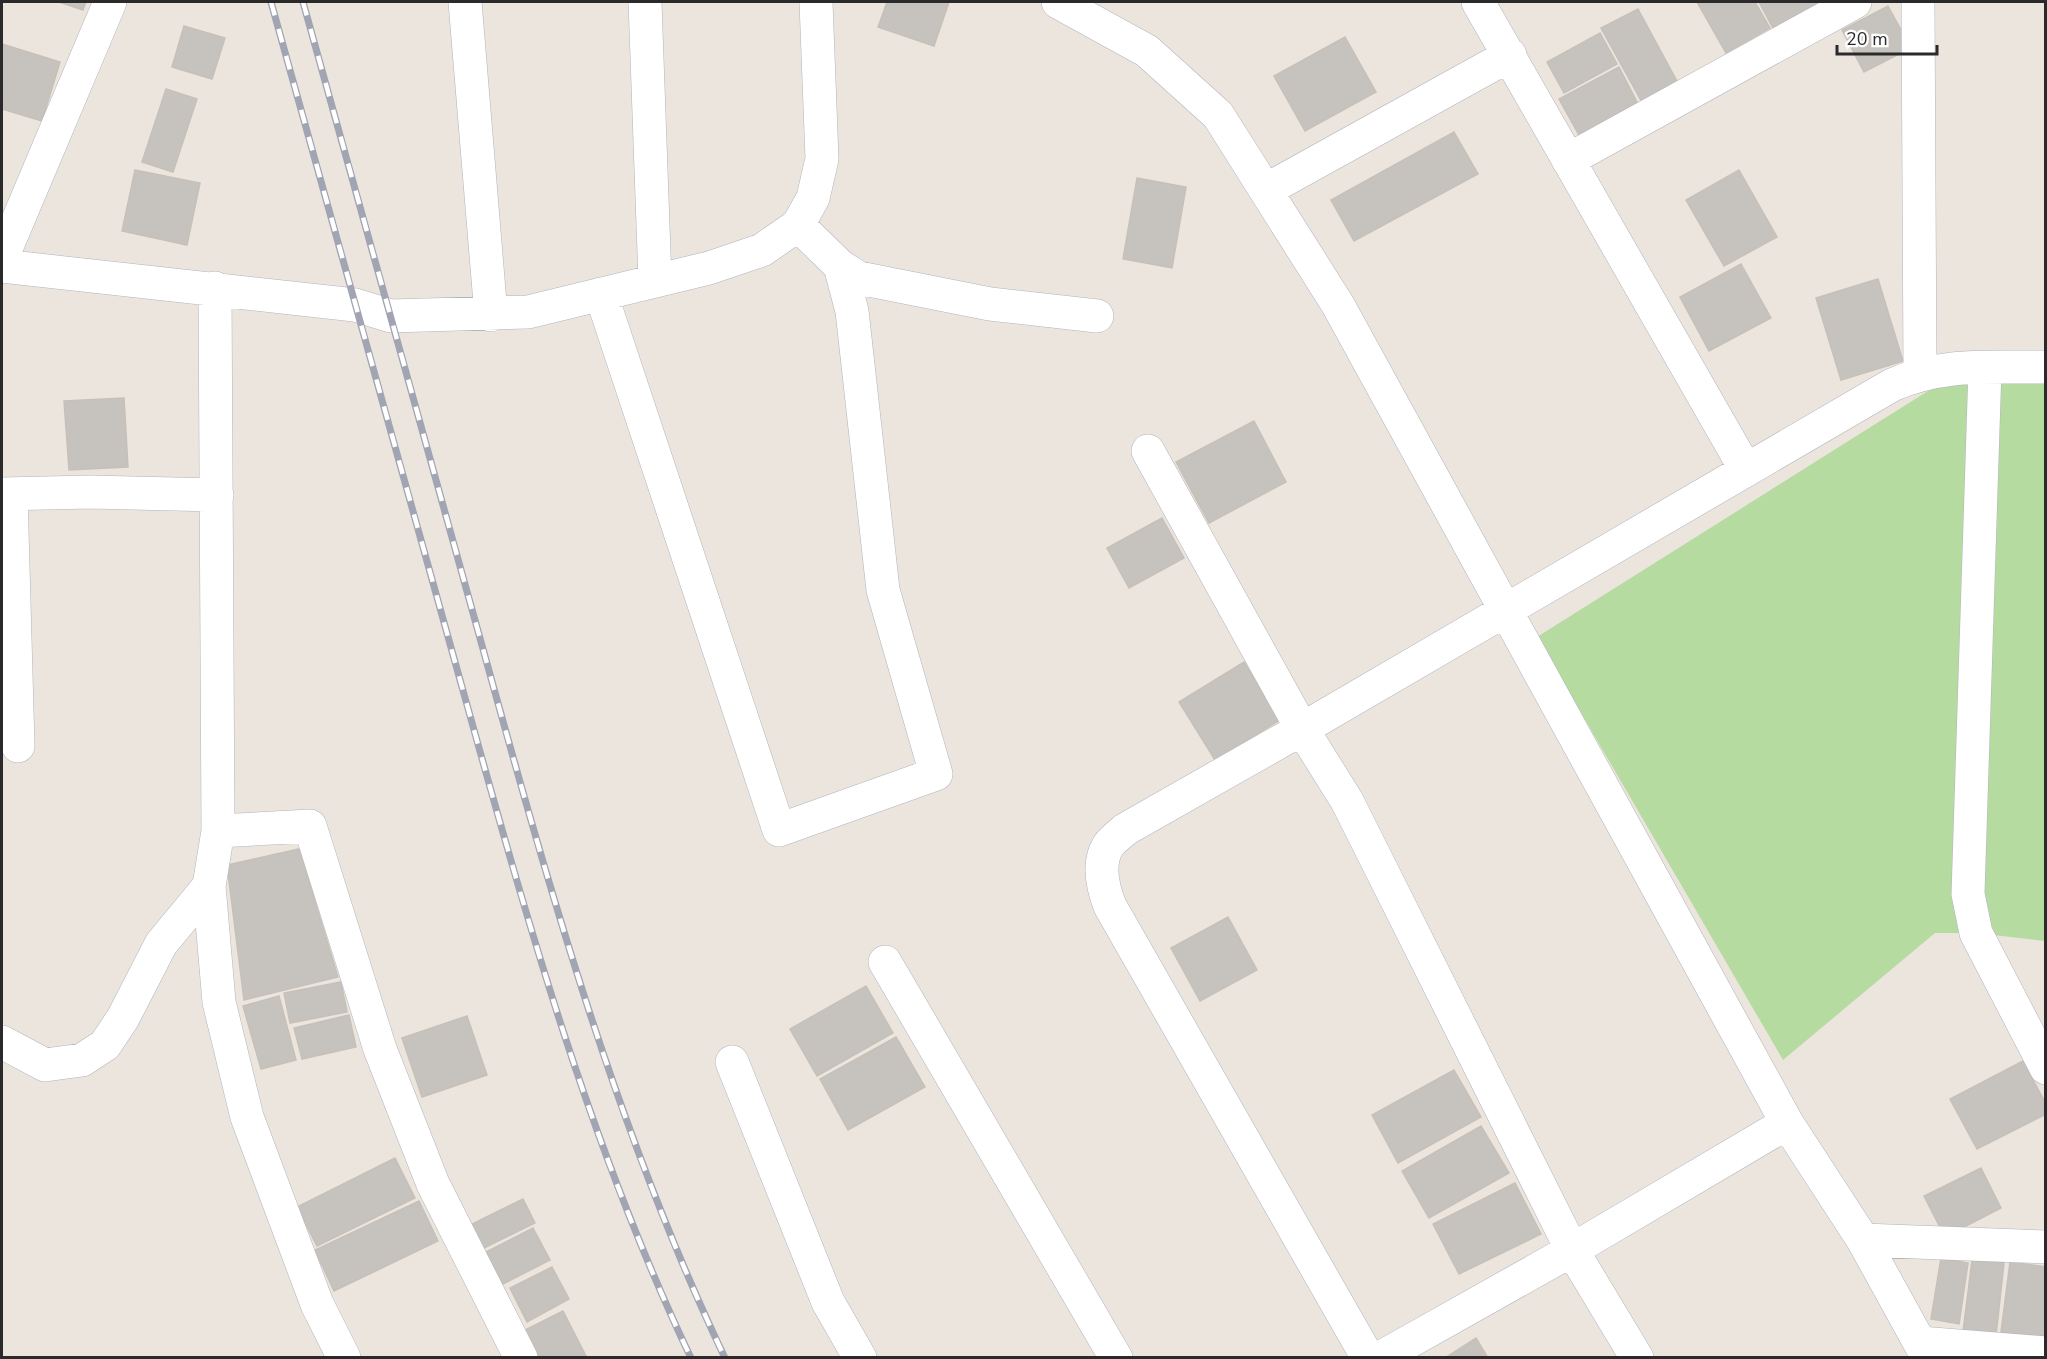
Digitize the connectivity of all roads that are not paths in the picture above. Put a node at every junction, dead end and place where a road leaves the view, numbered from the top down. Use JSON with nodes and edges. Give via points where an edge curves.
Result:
{"nodes":[{"id":1,"x":110,"y":2,"type":"edge"},
{"id":2,"x":465,"y":2,"type":"edge"},
{"id":3,"x":645,"y":2,"type":"edge"},
{"id":4,"x":816,"y":2,"type":"edge"},
{"id":5,"x":1058,"y":2,"type":"edge"},
{"id":6,"x":1478,"y":2,"type":"edge"},
{"id":7,"x":1855,"y":2,"type":"edge"},
{"id":8,"x":1918,"y":2,"type":"edge"},
{"id":9,"x":1090,"y":8,"type":"edge"},
{"id":10,"x":1510,"y":55,"type":"junction"},
{"id":11,"x":1568,"y":160,"type":"junction"},
{"id":12,"x":1266,"y":190,"type":"junction"},
{"id":13,"x":798,"y":225,"type":"junction"},
{"id":14,"x":2,"y":258,"type":"edge"},
{"id":15,"x":2,"y":266,"type":"edge"},
{"id":16,"x":840,"y":266,"type":"junction"},
{"id":17,"x":655,"y":281,"type":"junction"},
{"id":18,"x":215,"y":288,"type":"junction"},
{"id":19,"x":601,"y":294,"type":"junction"},
{"id":20,"x":492,"y":315,"type":"junction"},
{"id":21,"x":1097,"y":316,"type":"dead end"},
{"id":22,"x":2046,"y":367,"type":"edge"},
{"id":23,"x":1985,"y":368,"type":"junction"},
{"id":24,"x":1920,"y":373,"type":"junction"},
{"id":25,"x":1148,"y":451,"type":"dead end"},
{"id":26,"x":1746,"y":470,"type":"junction"},
{"id":27,"x":6,"y":494,"type":"edge"},
{"id":28,"x":217,"y":495,"type":"junction"},
{"id":29,"x":1505,"y":611,"type":"junction"},
{"id":30,"x":1302,"y":729,"type":"junction"},
{"id":31,"x":18,"y":746,"type":"dead end"},
{"id":32,"x":218,"y":831,"type":"junction"},
{"id":33,"x":209,"y":886,"type":"junction"},
{"id":34,"x":885,"y":962,"type":"dead end"},
{"id":35,"x":2,"y":1042,"type":"edge"},
{"id":36,"x":732,"y":1062,"type":"dead end"},
{"id":37,"x":2046,"y":1068,"type":"edge"},
{"id":38,"x":1787,"y":1123,"type":"junction"},
{"id":39,"x":1863,"y":1240,"type":"junction"},
{"id":40,"x":2046,"y":1247,"type":"edge"},
{"id":41,"x":1572,"y":1251,"type":"junction"},
{"id":42,"x":1924,"y":1350,"type":"edge"},
{"id":43,"x":2046,"y":1353,"type":"edge"},
{"id":44,"x":344,"y":1358,"type":"edge"},
{"id":45,"x":521,"y":1358,"type":"edge"},
{"id":46,"x":860,"y":1358,"type":"edge"},
{"id":47,"x":1116,"y":1358,"type":"edge"},
{"id":48,"x":1368,"y":1358,"type":"edge"},
{"id":49,"x":1380,"y":1358,"type":"edge"},
{"id":50,"x":1637,"y":1358,"type":"edge"}],
"edges":[{"from":1,"to":14,"type":"street"},
{"from":2,"to":20,"type":"street"},
{"from":3,"to":17,"type":"street"},
{"from":4,"to":13,"type":"street","via":[[822,159],[813,198]]},
{"from":5,"to":9,"type":"street"},
{"from":6,"to":10,"type":"street"},
{"from":7,"to":11,"type":"street"},
{"from":8,"to":24,"type":"street"},
{"from":9,"to":12,"type":"street","via":[[1147,51],[1218,115]]},
{"from":10,"to":11,"type":"street"},
{"from":10,"to":12,"type":"street"},
{"from":11,"to":26,"type":"street"},
{"from":12,"to":29,"type":"street","via":[[1338,305]]},
{"from":13,"to":16,"type":"street"},
{"from":13,"to":17,"type":"street","via":[[762,250]]},
{"from":15,"to":18,"type":"street"},
{"from":16,"to":19,"type":"street","via":[[852,310],[883,590],[936,774],[779,830]]},
{"from":16,"to":21,"type":"street","via":[[859,278],[979,302]]},
{"from":17,"to":19,"type":"street"},
{"from":18,"to":20,"type":"street","via":[[355,304],[391,316]]},
{"from":18,"to":28,"type":"street"},
{"from":19,"to":20,"type":"street","via":[[528,312]]},
{"from":22,"to":23,"type":"street"},
{"from":23,"to":24,"type":"street","via":[[1940,368]]},
{"from":23,"to":37,"type":"street","via":[[1968,894],[1976,933]]},
{"from":24,"to":26,"type":"street","via":[[1892,384]]},
{"from":25,"to":30,"type":"street"},
{"from":26,"to":29,"type":"street"},
{"from":27,"to":28,"type":"street"},
{"from":27,"to":31,"type":"street"},
{"from":28,"to":32,"type":"street"},
{"from":29,"to":30,"type":"street"},
{"from":29,"to":38,"type":"street"},
{"from":30,"to":41,"type":"street","via":[[1347,801]]},
{"from":30,"to":48,"type":"street","via":[[1126,829],[1108,846],[1102,866],[1104,889],[1110,906]]},
{"from":32,"to":33,"type":"street"},
{"from":32,"to":45,"type":"street","via":[[310,826],[380,1049],[433,1184]]},
{"from":33,"to":35,"type":"street","via":[[161,944],[105,1045],[82,1060],[45,1065]]},
{"from":33,"to":44,"type":"street","via":[[219,1002],[247,1117],[316,1305]]},
{"from":34,"to":47,"type":"street"},
{"from":36,"to":46,"type":"street","via":[[828,1302]]},
{"from":38,"to":39,"type":"street"},
{"from":38,"to":41,"type":"street"},
{"from":39,"to":40,"type":"street"},
{"from":39,"to":42,"type":"street"},
{"from":41,"to":49,"type":"street"},
{"from":41,"to":50,"type":"street"},
{"from":42,"to":43,"type":"street"}]}
